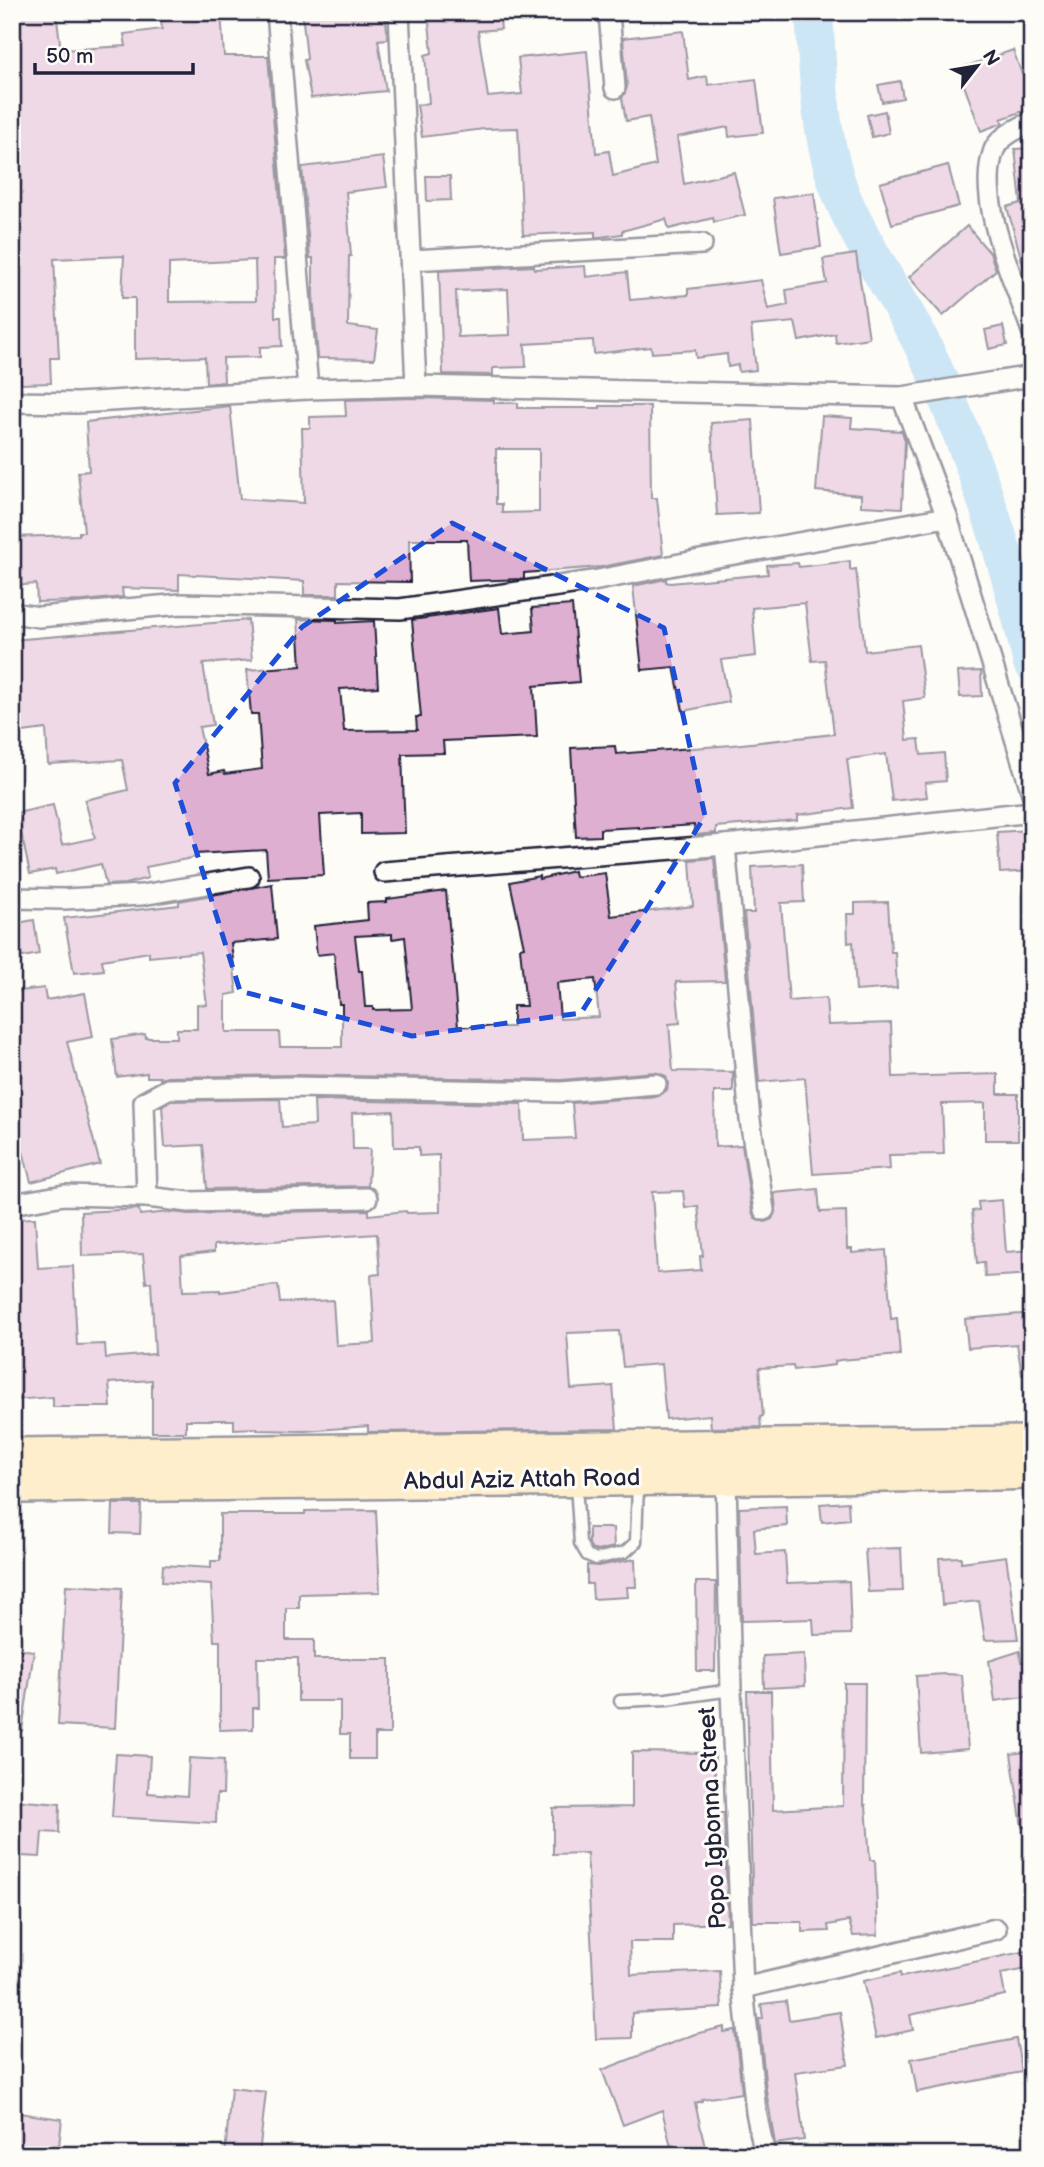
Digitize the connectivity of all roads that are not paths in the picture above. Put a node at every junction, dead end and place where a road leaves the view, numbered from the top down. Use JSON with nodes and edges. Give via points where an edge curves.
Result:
{"nodes":[{"id":1,"x":277,"y":12,"type":"edge"},
{"id":2,"x":398,"y":12,"type":"edge"},
{"id":3,"x":609,"y":12,"type":"edge"},
{"id":4,"x":615,"y":88,"type":"dead end"},
{"id":5,"x":1032,"y":122,"type":"edge"},
{"id":6,"x":702,"y":244,"type":"dead end"},
{"id":7,"x":412,"y":260,"type":"junction"},
{"id":8,"x":1032,"y":331,"type":"edge"},
{"id":9,"x":1032,"y":376,"type":"edge"},
{"id":10,"x":416,"y":386,"type":"junction"},
{"id":11,"x":308,"y":389,"type":"junction"},
{"id":12,"x":911,"y":396,"type":"junction"},
{"id":13,"x":12,"y":402,"type":"edge"},
{"id":14,"x":947,"y":517,"type":"junction"},
{"id":15,"x":12,"y":613,"type":"edge"},
{"id":16,"x":1032,"y":793,"type":"edge"},
{"id":17,"x":1032,"y":812,"type":"edge"},
{"id":18,"x":724,"y":845,"type":"junction"},
{"id":19,"x":384,"y":872,"type":"dead end"},
{"id":20,"x":249,"y":877,"type":"dead end"},
{"id":21,"x":12,"y":898,"type":"edge"},
{"id":22,"x":656,"y":1084,"type":"dead end"},
{"id":23,"x":147,"y":1197,"type":"junction"},
{"id":24,"x":367,"y":1198,"type":"dead end"},
{"id":25,"x":12,"y":1204,"type":"edge"},
{"id":26,"x":764,"y":1210,"type":"dead end"},
{"id":27,"x":1032,"y":1444,"type":"edge"},
{"id":28,"x":12,"y":1455,"type":"edge"},
{"id":29,"x":1032,"y":1471,"type":"edge"},
{"id":30,"x":576,"y":1477,"type":"junction"},
{"id":31,"x":638,"y":1477,"type":"junction"},
{"id":32,"x":726,"y":1478,"type":"junction"},
{"id":33,"x":12,"y":1485,"type":"edge"},
{"id":34,"x":731,"y":1690,"type":"junction"},
{"id":35,"x":620,"y":1701,"type":"dead end"},
{"id":36,"x":996,"y":1929,"type":"dead end"},
{"id":37,"x":743,"y":1988,"type":"junction"},
{"id":38,"x":765,"y":2155,"type":"edge"}],
"edges":[{"from":1,"to":11,"type":"street"},
{"from":2,"to":7,"type":"street"},
{"from":3,"to":4,"type":"street"},
{"from":5,"to":8,"type":"street","via":[[994,148],[988,188],[992,217]]},
{"from":6,"to":7,"type":"street"},
{"from":7,"to":10,"type":"street"},
{"from":9,"to":12,"type":"street"},
{"from":10,"to":11,"type":"street"},
{"from":10,"to":12,"type":"street"},
{"from":11,"to":13,"type":"street","via":[[77,403]]},
{"from":12,"to":14,"type":"street"},
{"from":14,"to":15,"type":"street","via":[[593,581],[400,608],[181,604],[39,617]]},
{"from":14,"to":16,"type":"street"},
{"from":17,"to":18,"type":"street"},
{"from":18,"to":19,"type":"street"},
{"from":18,"to":26,"type":"street","via":[[750,1120]]},
{"from":20,"to":21,"type":"street","via":[[142,895]]},
{"from":22,"to":23,"type":"street","via":[[561,1092],[168,1088],[144,1102]]},
{"from":23,"to":24,"type":"street","via":[[189,1202]]},
{"from":23,"to":25,"type":"street","via":[[64,1195]]},
{"from":27,"to":28,"type":"highway","name":"Abdul Aziz Attah Road"},
{"from":29,"to":32,"type":"highway","name":"Abdul Aziz Attah Road"},
{"from":30,"to":31,"type":"highway","name":"Abdul Aziz Attah Road"},
{"from":30,"to":31,"type":"lane","via":[[580,1542],[587,1555],[596,1559],[625,1552],[636,1542]]},
{"from":30,"to":33,"type":"highway","name":"Abdul Aziz Attah Road"},
{"from":31,"to":32,"type":"highway","name":"Abdul Aziz Attah Road"},
{"from":32,"to":34,"type":"street","name":"Popo Igbonna Street"},
{"from":34,"to":35,"type":"lane"},
{"from":34,"to":37,"type":"street","name":"Popo Igbonna Street"},
{"from":36,"to":37,"type":"street"},
{"from":37,"to":38,"type":"street","name":"Popo Igbonna Street"}]}
